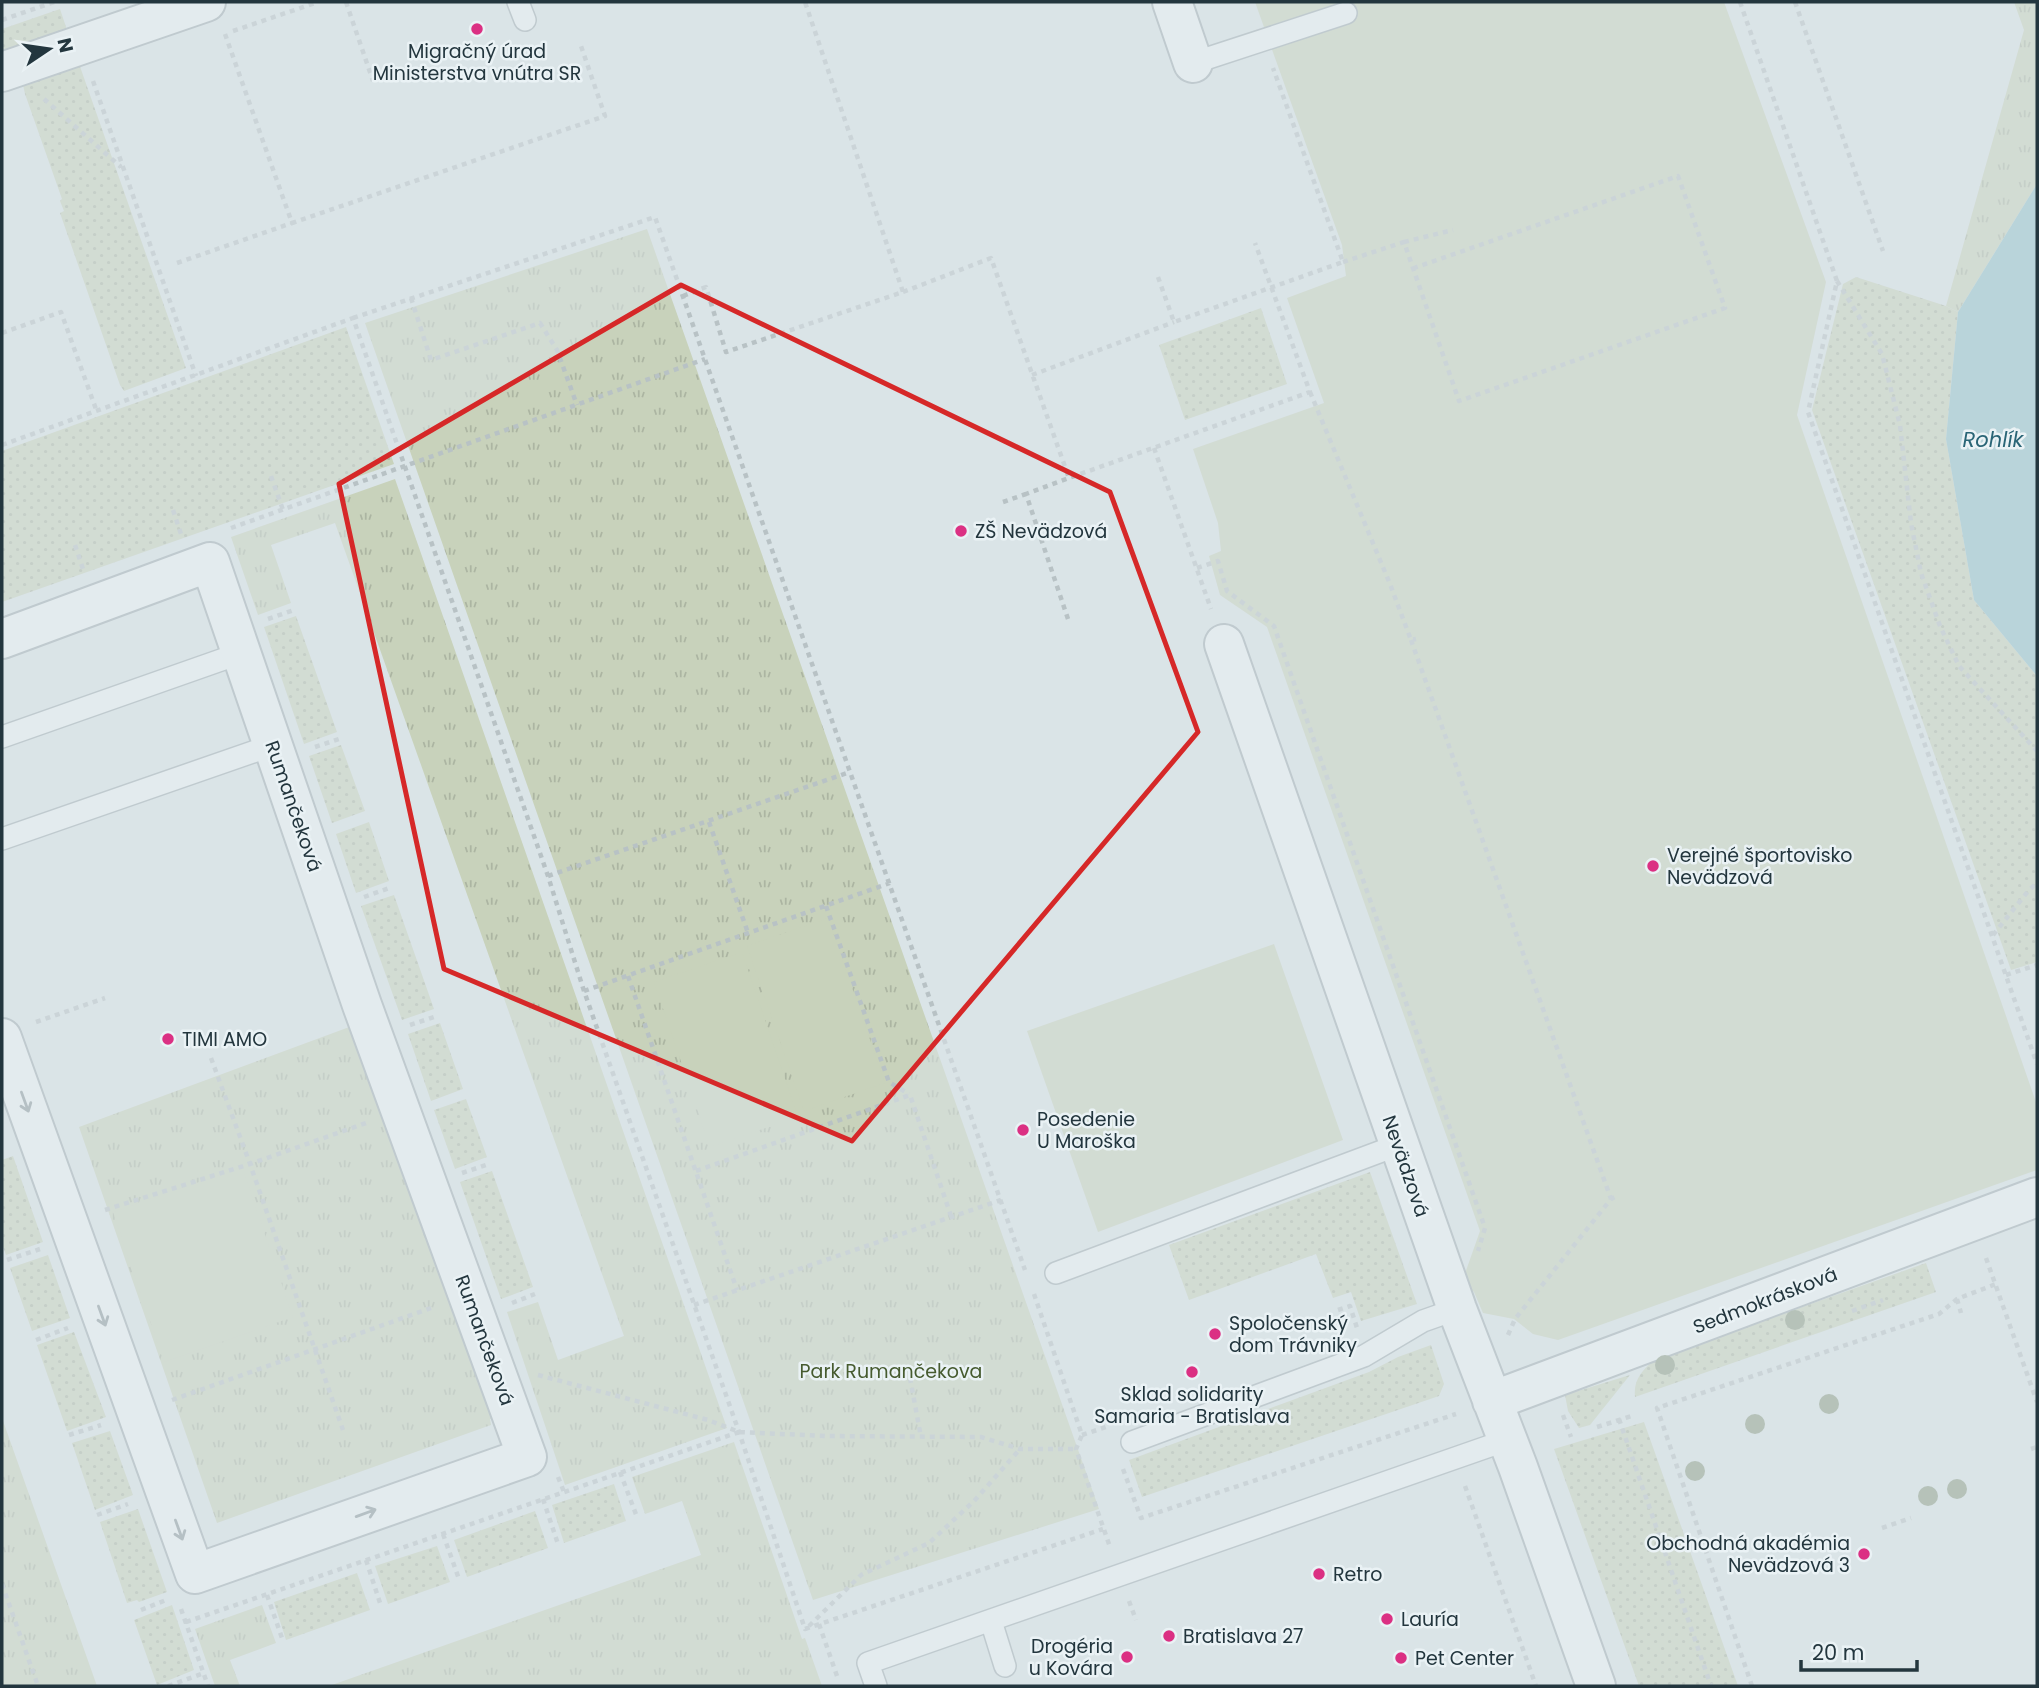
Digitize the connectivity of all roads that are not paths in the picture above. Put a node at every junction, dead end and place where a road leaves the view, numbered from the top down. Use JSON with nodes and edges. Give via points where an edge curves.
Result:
{"nodes":[{"id":1,"x":206,"y":2,"type":"edge"},
{"id":2,"x":1172,"y":2,"type":"edge"},
{"id":3,"x":1346,"y":13,"type":"dead end"},
{"id":4,"x":1193,"y":63,"type":"joint"},
{"id":5,"x":6,"y":71,"type":"edge"},
{"id":6,"x":2,"y":639,"type":"edge"},
{"id":7,"x":1224,"y":644,"type":"road end"},
{"id":8,"x":241,"y":653,"type":"junction"},
{"id":9,"x":2,"y":737,"type":"edge"},
{"id":10,"x":273,"y":745,"type":"junction"},
{"id":11,"x":2,"y":839,"type":"edge"},
{"id":12,"x":15,"y":1032,"type":"edge"},
{"id":13,"x":1398,"y":1146,"type":"junction"},
{"id":14,"x":2037,"y":1197,"type":"edge"},
{"id":15,"x":1055,"y":1273,"type":"dead end"},
{"id":16,"x":1457,"y":1309,"type":"junction"},
{"id":17,"x":1479,"y":1406,"type":"junction"},
{"id":18,"x":1507,"y":1440,"type":"junction"},
{"id":19,"x":1132,"y":1442,"type":"dead end"},
{"id":20,"x":991,"y":1621,"type":"junction"},
{"id":21,"x":1005,"y":1665,"type":"dead end"},
{"id":22,"x":876,"y":1686,"type":"edge"},
{"id":23,"x":1596,"y":1686,"type":"edge"}],
"edges":[{"from":1,"to":5,"type":"street"},
{"from":2,"to":4,"type":"street"},
{"from":3,"to":4,"type":"lane"},
{"from":6,"to":8,"type":"street","name":"Rumančeková","via":[[210,562]]},
{"from":7,"to":13,"type":"street","name":"Nevädzová"},
{"from":8,"to":9,"type":"lane"},
{"from":8,"to":10,"type":"street","name":"Rumančeková"},
{"from":10,"to":11,"type":"lane"},
{"from":12,"to":10,"type":"street","name":"Rumančeková","one_way":true,"via":[[56,1237],[137,1412],[195,1574],[527,1457]]},
{"from":13,"to":15,"type":"lane"},
{"from":13,"to":16,"type":"street","name":"Nevädzová"},
{"from":14,"to":17,"type":"street","name":"Sedmokrásková"},
{"from":16,"to":17,"type":"street","name":"Nevädzová"},
{"from":16,"to":19,"type":"lane","via":[[1423,1321],[1364,1356]]},
{"from":17,"to":18,"type":"street","name":"Nevädzová"},
{"from":18,"to":20,"type":"lane"},
{"from":18,"to":23,"type":"street","name":"Nevädzová"},
{"from":20,"to":21,"type":"lane"},
{"from":20,"to":22,"type":"lane","via":[[868,1662]]}]}
